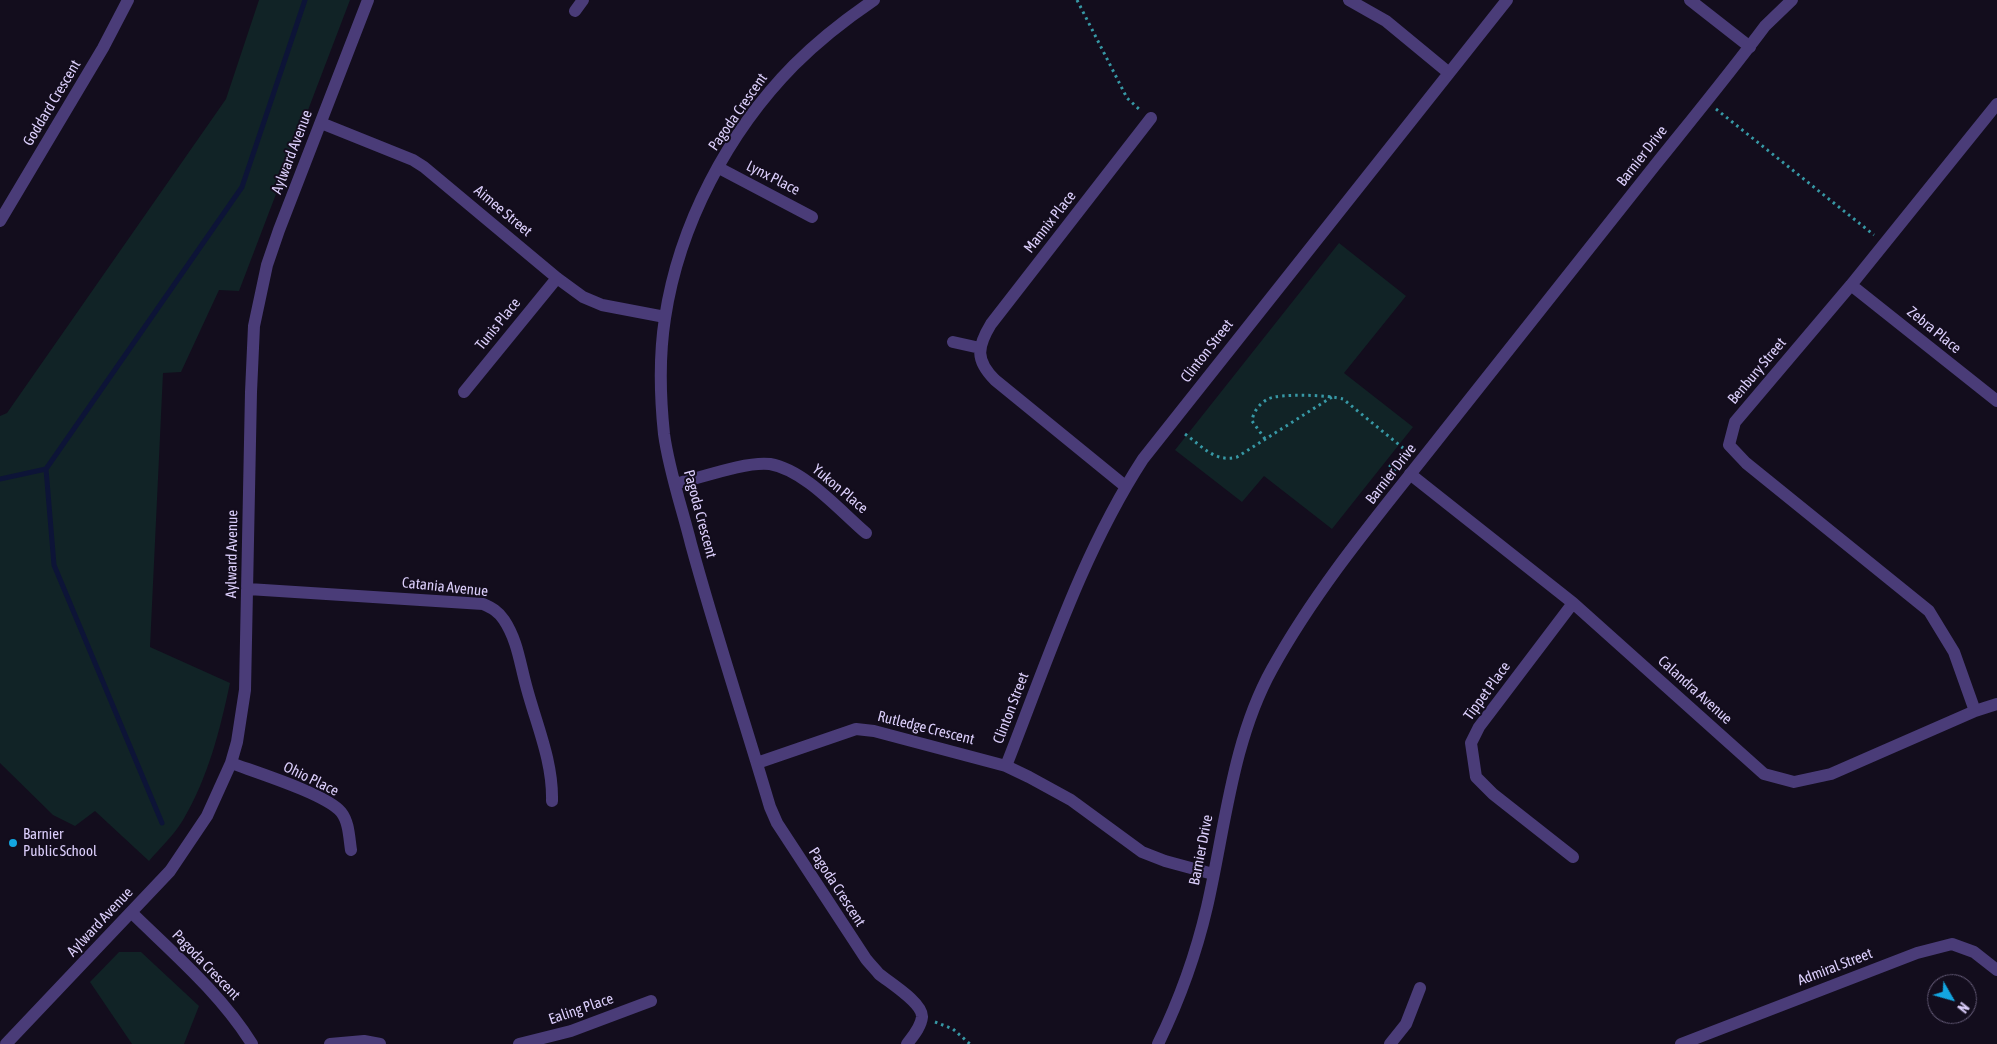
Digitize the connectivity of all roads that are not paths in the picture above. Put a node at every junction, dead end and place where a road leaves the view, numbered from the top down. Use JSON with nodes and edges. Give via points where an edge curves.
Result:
{"nodes":[{"id":1,"x":128,"y":0,"type":"edge"},
{"id":2,"x":368,"y":0,"type":"edge"},
{"id":3,"x":583,"y":0,"type":"edge"},
{"id":4,"x":874,"y":0,"type":"edge"},
{"id":5,"x":1349,"y":0,"type":"edge"},
{"id":6,"x":1507,"y":0,"type":"edge"},
{"id":7,"x":1690,"y":0,"type":"edge"},
{"id":8,"x":1792,"y":0,"type":"edge"},
{"id":9,"x":575,"y":11,"type":"dead end"},
{"id":10,"x":1750,"y":47,"type":"junction"},
{"id":11,"x":1449,"y":73,"type":"junction"},
{"id":12,"x":1997,"y":104,"type":"edge"},
{"id":13,"x":1150,"y":118,"type":"road end"},
{"id":14,"x":321,"y":122,"type":"junction"},
{"id":15,"x":719,"y":168,"type":"junction"},
{"id":16,"x":812,"y":216,"type":"dead end"},
{"id":17,"x":0,"y":221,"type":"edge"},
{"id":18,"x":557,"y":278,"type":"junction"},
{"id":19,"x":1851,"y":285,"type":"junction"},
{"id":20,"x":665,"y":317,"type":"junction"},
{"id":21,"x":953,"y":342,"type":"dead end"},
{"id":22,"x":980,"y":348,"type":"junction"},
{"id":23,"x":464,"y":392,"type":"dead end"},
{"id":24,"x":1997,"y":401,"type":"edge"},
{"id":25,"x":1410,"y":474,"type":"junction"},
{"id":26,"x":675,"y":484,"type":"junction"},
{"id":27,"x":1125,"y":486,"type":"junction"},
{"id":28,"x":866,"y":533,"type":"dead end"},
{"id":29,"x":248,"y":589,"type":"junction"},
{"id":30,"x":1573,"y":603,"type":"junction"},
{"id":31,"x":1997,"y":704,"type":"edge"},
{"id":32,"x":1975,"y":711,"type":"junction"},
{"id":33,"x":231,"y":762,"type":"junction"},
{"id":34,"x":756,"y":763,"type":"junction"},
{"id":35,"x":1006,"y":766,"type":"junction"},
{"id":36,"x":552,"y":801,"type":"dead end"},
{"id":37,"x":351,"y":850,"type":"dead end"},
{"id":38,"x":1572,"y":857,"type":"dead end"},
{"id":39,"x":1213,"y":874,"type":"junction"},
{"id":40,"x":132,"y":913,"type":"junction"},
{"id":41,"x":1997,"y":970,"type":"edge"},
{"id":42,"x":1420,"y":988,"type":"dead end"},
{"id":43,"x":651,"y":1001,"type":"dead end"},
{"id":44,"x":6,"y":1044,"type":"edge"},
{"id":45,"x":252,"y":1044,"type":"edge"},
{"id":46,"x":330,"y":1044,"type":"edge"},
{"id":47,"x":380,"y":1044,"type":"edge"},
{"id":48,"x":520,"y":1044,"type":"edge"},
{"id":49,"x":907,"y":1044,"type":"edge"},
{"id":50,"x":1158,"y":1044,"type":"edge"},
{"id":51,"x":1390,"y":1044,"type":"edge"},
{"id":52,"x":1681,"y":1044,"type":"edge"}],
"edges":[{"from":1,"to":17,"type":"street","name":"Goddard Crescent"},
{"from":2,"to":14,"type":"street","name":"Aylward Avenue"},
{"from":3,"to":9,"type":"street"},
{"from":4,"to":15,"type":"street","name":"Pagoda Crescent","via":[[818,42],[778,82],[743,127]]},
{"from":5,"to":11,"type":"street","via":[[1386,21]]},
{"from":6,"to":11,"type":"street","name":"Clinton Street"},
{"from":7,"to":10,"type":"street"},
{"from":8,"to":10,"type":"street","name":"Barnier Drive","via":[[1765,26]]},
{"from":10,"to":25,"type":"street","name":"Barnier Drive"},
{"from":11,"to":27,"type":"street","name":"Clinton Street","via":[[1143,459]]},
{"from":12,"to":19,"type":"street","name":"Benbury Street"},
{"from":13,"to":22,"type":"street","name":"Mannix Place","via":[[991,324]]},
{"from":14,"to":18,"type":"street","name":"Aimee Street","via":[[424,167]]},
{"from":14,"to":29,"type":"street","name":"Aylward Avenue","via":[[273,248],[254,326]]},
{"from":15,"to":16,"type":"street","name":"Lynx Place"},
{"from":15,"to":20,"type":"street","name":"Pagoda Crescent","via":[[690,229]]},
{"from":18,"to":20,"type":"street","name":"Aimee Street","via":[[583,297],[602,305]]},
{"from":18,"to":23,"type":"street","name":"Tunis Place"},
{"from":19,"to":24,"type":"street","name":"Zebra Place"},
{"from":19,"to":32,"type":"street","name":"Benbury Street","via":[[1735,422],[1729,445],[1746,463],[1929,611],[1954,652]]},
{"from":20,"to":26,"type":"street","name":"Pagoda Crescent","via":[[660,384],[665,437]]},
{"from":21,"to":22,"type":"street"},
{"from":22,"to":27,"type":"street","via":[[982,365],[995,380]]},
{"from":25,"to":30,"type":"street","name":"Calandra Avenue"},
{"from":25,"to":39,"type":"street","name":"Barnier Drive","via":[[1312,603],[1270,672],[1238,758]]},
{"from":26,"to":28,"type":"street","name":"Yukon Place","via":[[749,465],[768,464],[784,468],[803,478]]},
{"from":26,"to":34,"type":"street","name":"Pagoda Crescent"},
{"from":27,"to":35,"type":"street","name":"Clinton Street","via":[[1077,585]]},
{"from":29,"to":33,"type":"street","name":"Aylward Avenue","via":[[245,690]]},
{"from":29,"to":36,"type":"street","name":"Catania Avenue","via":[[483,604],[496,610],[511,630],[519,653],[552,780]]},
{"from":30,"to":32,"type":"street","name":"Calandra Avenue","via":[[1764,774],[1794,782],[1831,774]]},
{"from":30,"to":38,"type":"street","name":"Tippet Place","via":[[1479,727],[1471,743],[1476,777]]},
{"from":31,"to":32,"type":"street","name":"Calandra Avenue"},
{"from":33,"to":37,"type":"street","name":"Ohio Place","via":[[328,803],[340,812],[347,825]]},
{"from":33,"to":40,"type":"street","name":"Aylward Avenue","via":[[219,792],[189,844],[170,871]]},
{"from":34,"to":35,"type":"street","name":"Rutledge Crescent","via":[[856,729]]},
{"from":34,"to":49,"type":"street","name":"Pagoda Crescent","via":[[777,823],[842,926],[878,973],[919,1008],[922,1016],[917,1031]]},
{"from":35,"to":39,"type":"street","name":"Rutledge Crescent","via":[[1071,800],[1142,852],[1165,862]]},
{"from":39,"to":50,"type":"street","name":"Barnier Drive","via":[[1194,952]]},
{"from":40,"to":44,"type":"street","name":"Aylward Avenue"},
{"from":40,"to":45,"type":"street","name":"Pagoda Crescent","via":[[237,1019]]},
{"from":41,"to":52,"type":"street","name":"Admiral Street","via":[[1974,952],[1952,944],[1917,953]]},
{"from":42,"to":51,"type":"street","via":[[1406,1024]]},
{"from":43,"to":48,"type":"street","name":"Ealing Place","via":[[571,1032]]},
{"from":46,"to":47,"type":"street"}]}
